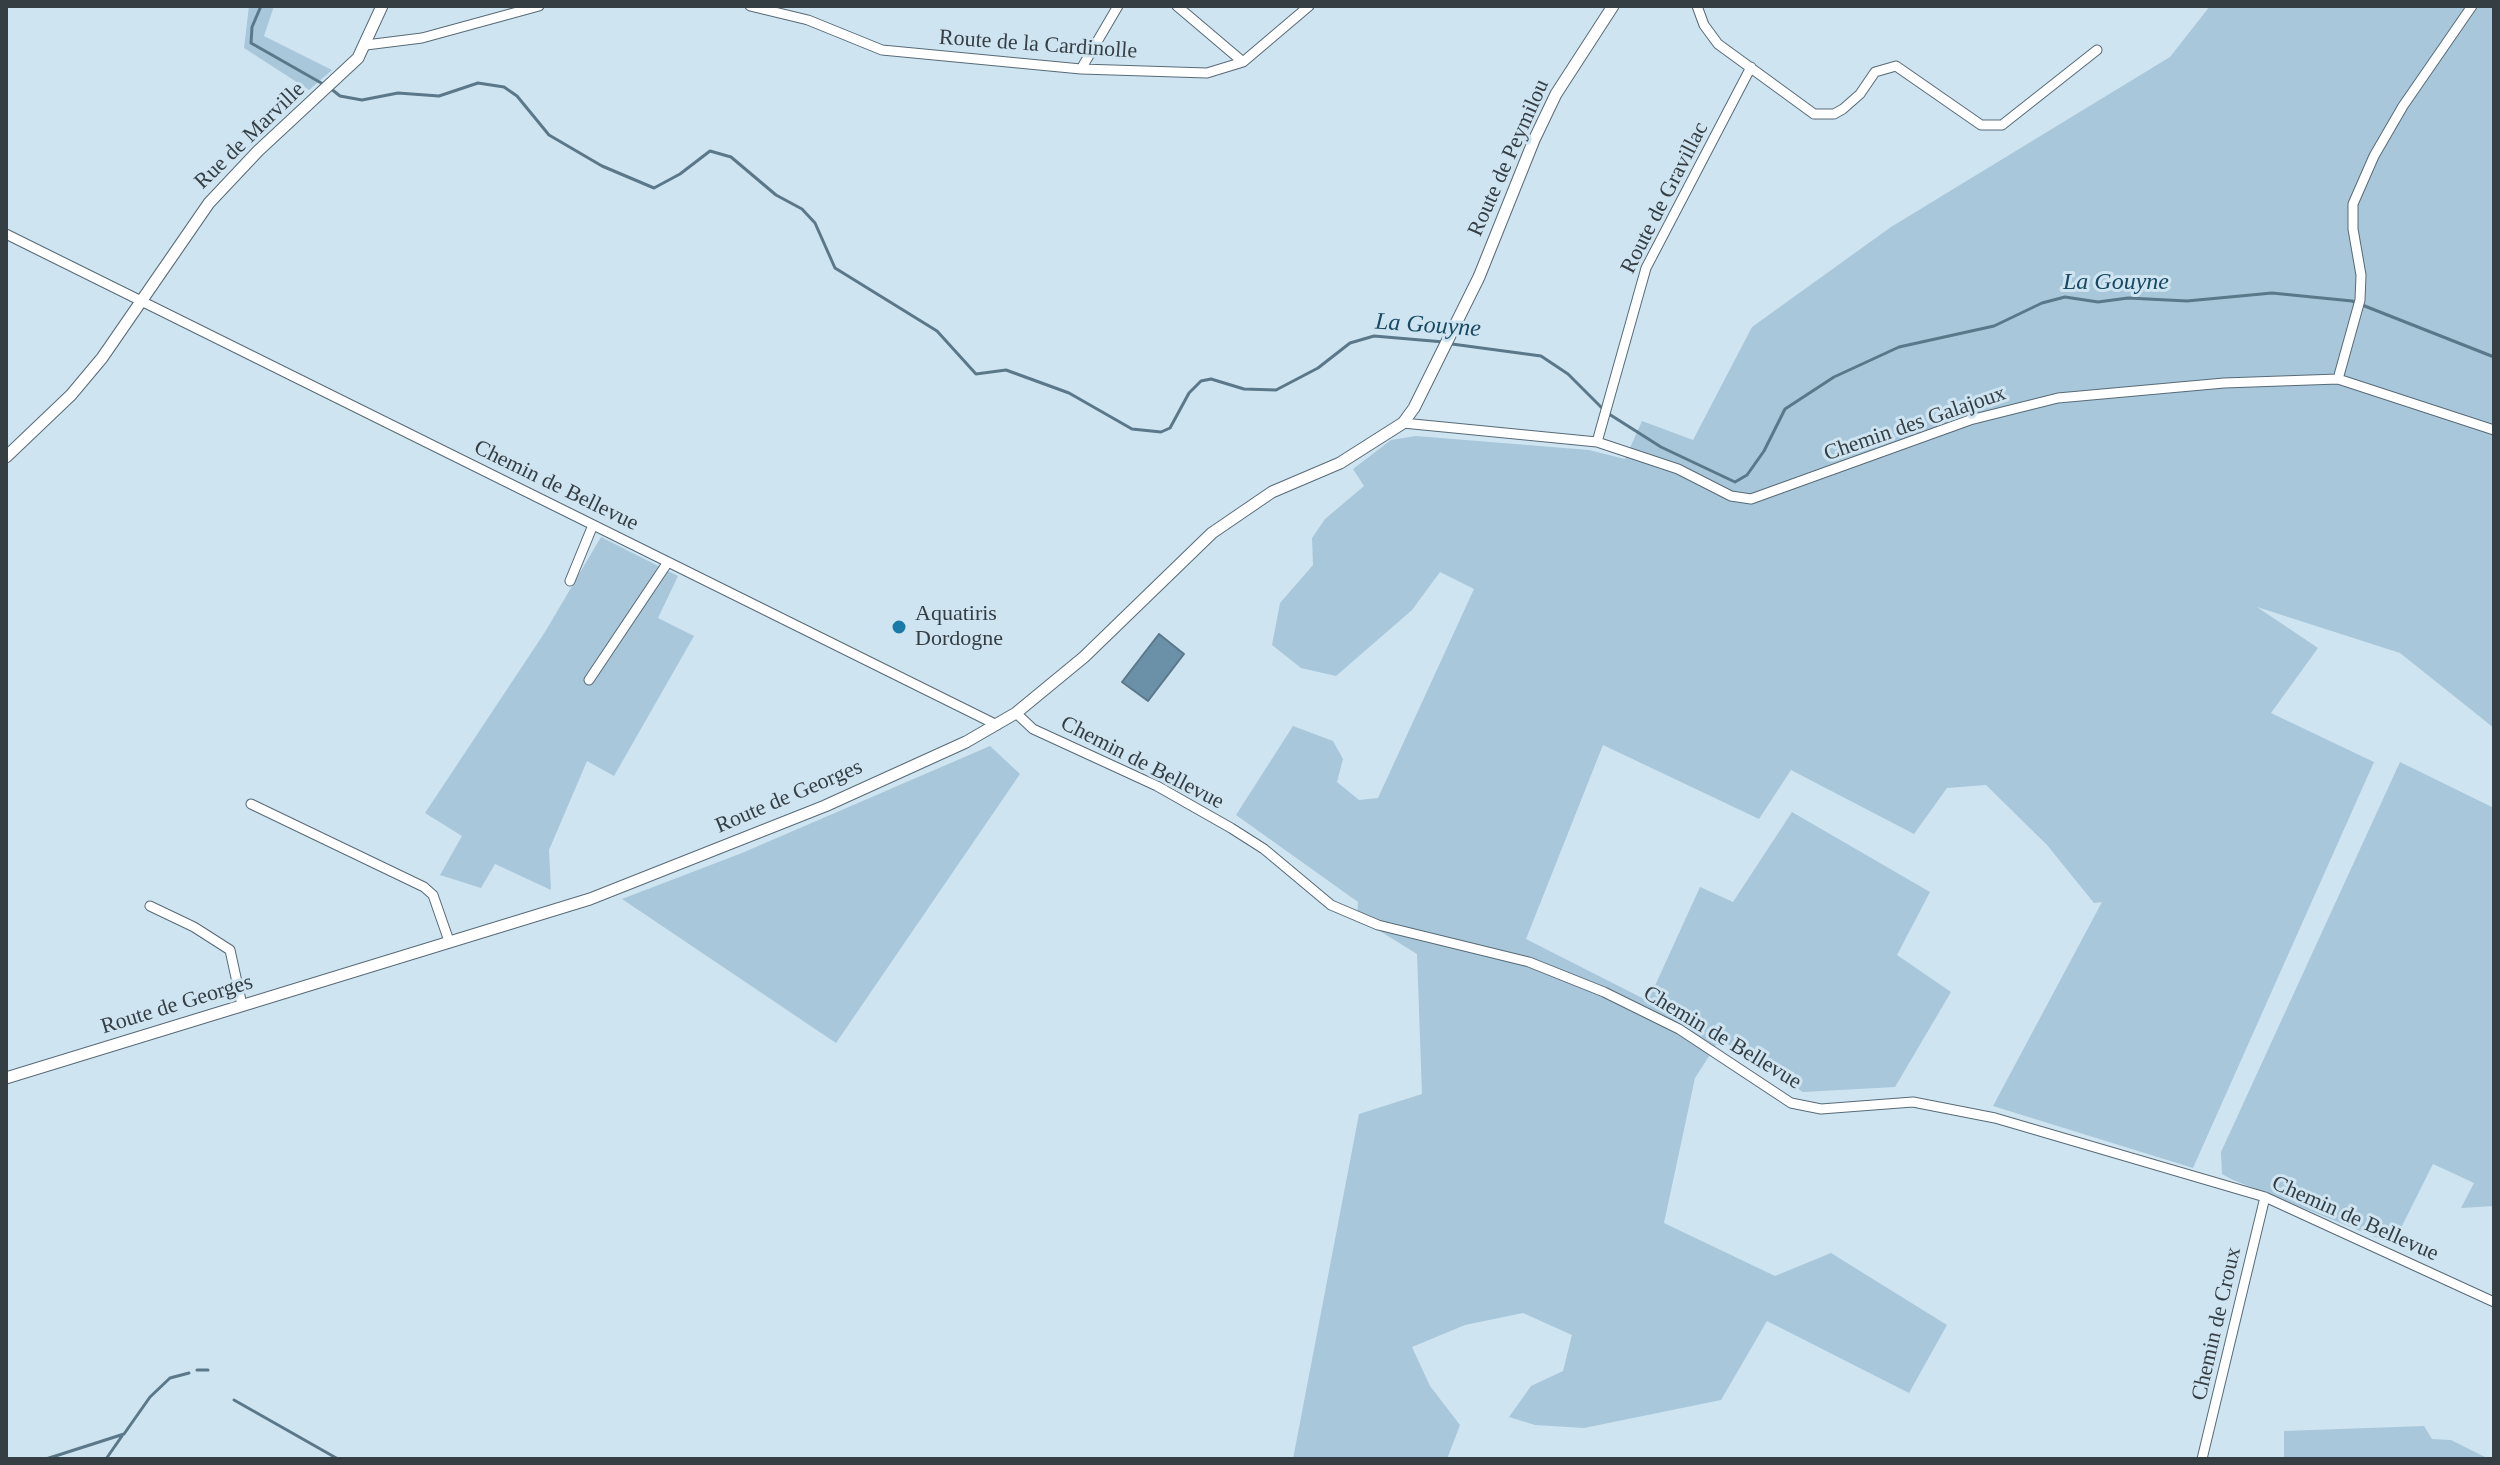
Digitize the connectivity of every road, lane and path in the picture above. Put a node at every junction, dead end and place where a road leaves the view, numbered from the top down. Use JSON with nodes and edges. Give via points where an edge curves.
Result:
{"nodes":[{"id":1,"x":382,"y":6,"type":"edge"},
{"id":2,"x":539,"y":6,"type":"edge"},
{"id":3,"x":750,"y":6,"type":"edge"},
{"id":4,"x":1118,"y":6,"type":"edge"},
{"id":5,"x":1177,"y":6,"type":"edge"},
{"id":6,"x":1309,"y":6,"type":"edge"},
{"id":7,"x":1613,"y":6,"type":"edge"},
{"id":8,"x":1697,"y":6,"type":"edge"},
{"id":9,"x":2472,"y":6,"type":"edge"},
{"id":10,"x":366,"y":45,"type":"junction"},
{"id":11,"x":2097,"y":50,"type":"dead end"},
{"id":12,"x":1243,"y":62,"type":"junction"},
{"id":13,"x":1751,"y":67,"type":"junction"},
{"id":14,"x":1081,"y":69,"type":"junction"},
{"id":15,"x":6,"y":234,"type":"edge"},
{"id":16,"x":141,"y":300,"type":"junction"},
{"id":17,"x":1452,"y":333,"type":"joint"},
{"id":18,"x":2338,"y":379,"type":"junction"},
{"id":19,"x":1403,"y":423,"type":"junction"},
{"id":20,"x":2494,"y":430,"type":"edge"},
{"id":21,"x":1597,"y":442,"type":"junction"},
{"id":22,"x":6,"y":457,"type":"edge"},
{"id":23,"x":593,"y":525,"type":"junction"},
{"id":24,"x":668,"y":562,"type":"junction"},
{"id":25,"x":570,"y":581,"type":"dead end"},
{"id":26,"x":589,"y":680,"type":"dead end"},
{"id":27,"x":1016,"y":713,"type":"junction"},
{"id":28,"x":997,"y":725,"type":"junction"},
{"id":29,"x":251,"y":804,"type":"dead end"},
{"id":30,"x":150,"y":906,"type":"dead end"},
{"id":31,"x":449,"y":941,"type":"junction"},
{"id":32,"x":242,"y":1005,"type":"junction"},
{"id":33,"x":6,"y":1078,"type":"edge"},
{"id":34,"x":2265,"y":1197,"type":"junction"},
{"id":35,"x":2494,"y":1302,"type":"edge"},
{"id":36,"x":2202,"y":1459,"type":"edge"}],
"edges":[{"from":1,"to":10,"type":"street","name":"Rue de Marville"},
{"from":2,"to":10,"type":"street","via":[[422,38]]},
{"from":3,"to":14,"type":"street","name":"Route de la Cardinolle","via":[[808,20],[882,50]]},
{"from":4,"to":14,"type":"street"},
{"from":5,"to":12,"type":"street"},
{"from":6,"to":12,"type":"street","name":"Route de la Cardinolle"},
{"from":7,"to":17,"type":"street","name":"Route de Peymilou","via":[[1545,117]]},
{"from":8,"to":13,"type":"street","via":[[1718,44]]},
{"from":9,"to":18,"type":"street","via":[[2403,106],[2353,204],[2359,304]]},
{"from":10,"to":16,"type":"street","name":"Rue de Marville","via":[[341,76],[209,203]]},
{"from":11,"to":13,"type":"street","via":[[2030,106],[1990,127],[1896,66],[1875,72],[1852,103],[1824,115],[1811,112]]},
{"from":12,"to":14,"type":"street","name":"Route de la Cardinolle","via":[[1207,73]]},
{"from":13,"to":21,"type":"street","name":"Route de Gravillac","via":[[1646,268]]},
{"from":15,"to":16,"type":"street","name":"Chemin de Bellevue"},
{"from":16,"to":22,"type":"street","name":"Rue de Marville","via":[[71,395]]},
{"from":16,"to":23,"type":"street","name":"Chemin de Bellevue"},
{"from":17,"to":19,"type":"street","name":"Route de Georges"},
{"from":18,"to":20,"type":"street","name":"Chemin des Galajoux"},
{"from":18,"to":21,"type":"street","name":"Chemin des Galajoux","via":[[2058,398],[1980,417],[1751,499],[1731,496],[1678,469]]},
{"from":19,"to":21,"type":"street","name":"Chemin des Galajoux"},
{"from":19,"to":27,"type":"street","name":"Route de Georges","via":[[1340,463],[1272,492],[1212,533],[1084,657]]},
{"from":23,"to":24,"type":"street","name":"Chemin de Bellevue"},
{"from":23,"to":25,"type":"street"},
{"from":24,"to":26,"type":"street"},
{"from":24,"to":28,"type":"street","name":"Chemin de Bellevue"},
{"from":27,"to":28,"type":"street","name":"Route de Georges"},
{"from":27,"to":34,"type":"street","name":"Chemin de Bellevue","via":[[1033,729],[1157,786],[1231,828],[1331,905],[1393,929],[1529,962],[1604,992],[1669,1023],[1791,1103],[1821,1109],[1913,1102],[1962,1110]]},
{"from":28,"to":31,"type":"street","name":"Route de Georges","via":[[825,806],[674,868]]},
{"from":29,"to":31,"type":"street","via":[[424,887],[433,895]]},
{"from":30,"to":32,"type":"street","via":[[230,950]]},
{"from":31,"to":32,"type":"street","name":"Route de Georges"},
{"from":32,"to":33,"type":"street","name":"Route de Georges"},
{"from":34,"to":35,"type":"street","name":"Chemin de Bellevue"},
{"from":34,"to":36,"type":"street","name":"Chemin de Croux"}]}
